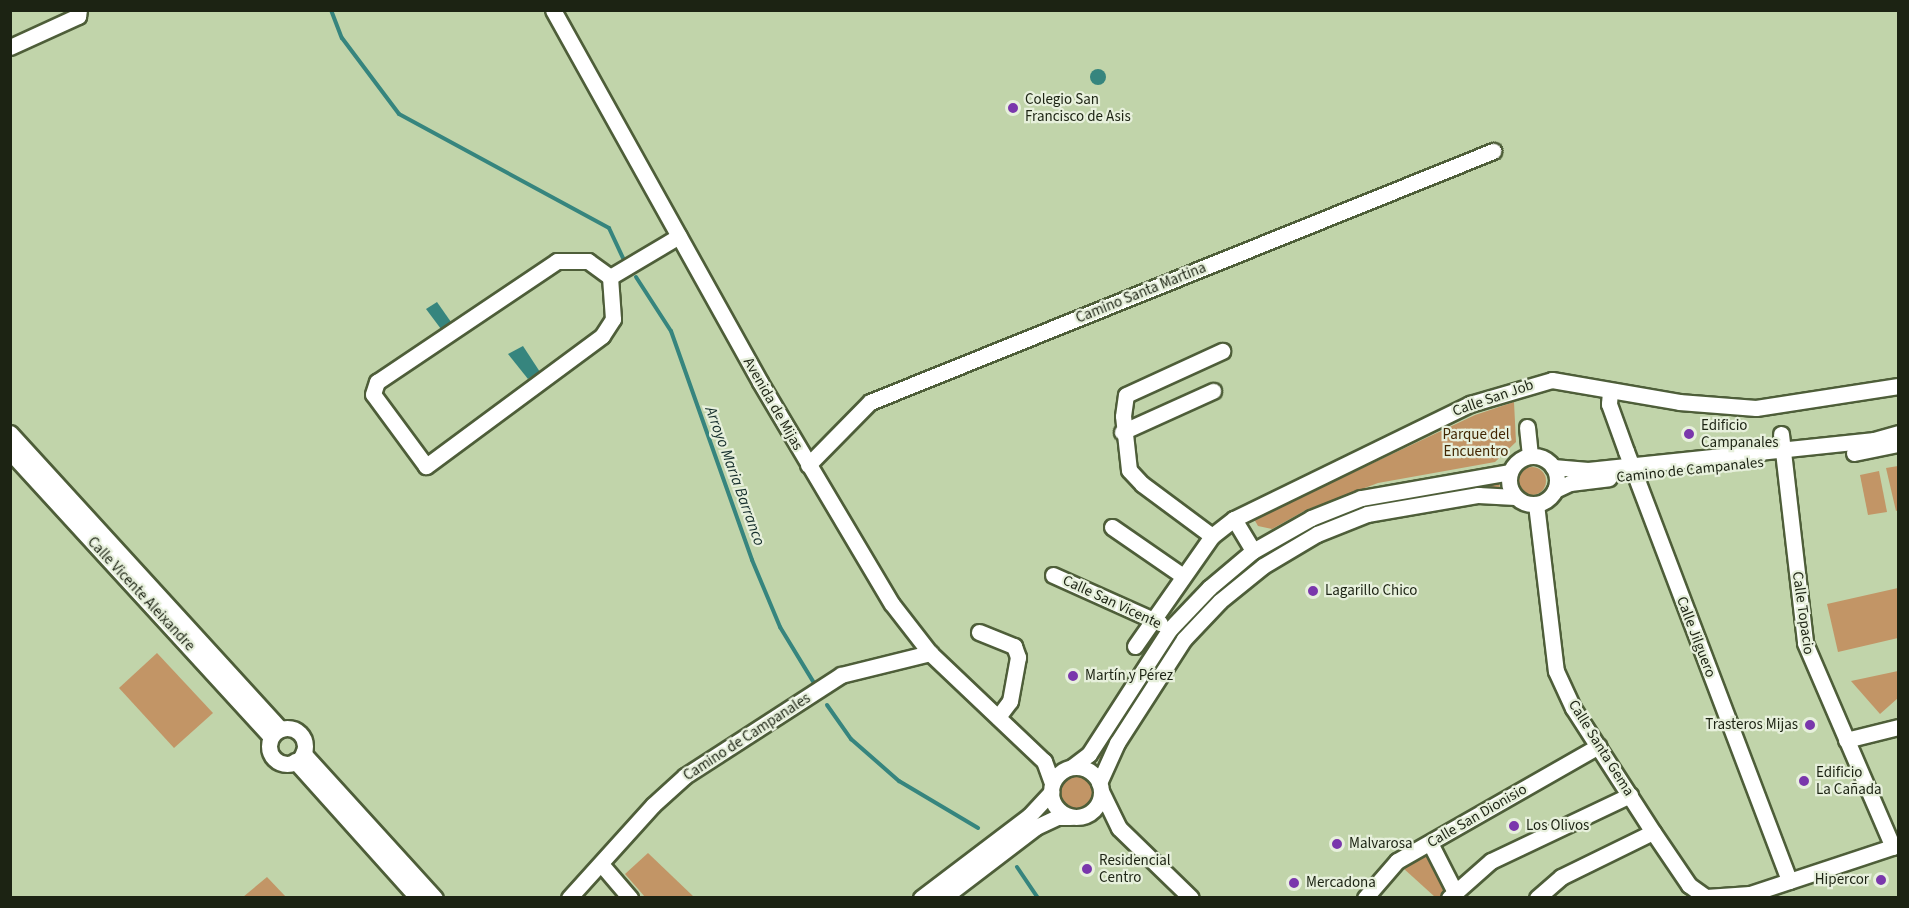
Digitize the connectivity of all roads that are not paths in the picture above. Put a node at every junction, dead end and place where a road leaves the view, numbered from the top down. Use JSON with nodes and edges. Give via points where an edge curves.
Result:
{"nodes":[{"id":1,"x":557,"y":12,"type":"edge"},
{"id":2,"x":79,"y":13,"type":"edge"},
{"id":3,"x":10,"y":47,"type":"edge"},
{"id":4,"x":1493,"y":151,"type":"dead end"},
{"id":5,"x":679,"y":236,"type":"junction"},
{"id":6,"x":610,"y":277,"type":"junction"},
{"id":7,"x":1222,"y":351,"type":"dead end"},
{"id":8,"x":1899,"y":386,"type":"edge"},
{"id":9,"x":1213,"y":391,"type":"dead end"},
{"id":10,"x":1610,"y":392,"type":"junction"},
{"id":11,"x":1527,"y":427,"type":"dead end"},
{"id":12,"x":1122,"y":432,"type":"junction"},
{"id":13,"x":10,"y":433,"type":"edge"},
{"id":14,"x":1899,"y":433,"type":"edge"},
{"id":15,"x":1781,"y":434,"type":"dead end"},
{"id":16,"x":1899,"y":444,"type":"edge"},
{"id":17,"x":10,"y":452,"type":"edge"},
{"id":18,"x":1784,"y":455,"type":"junction"},
{"id":19,"x":1530,"y":456,"type":"junction"},
{"id":20,"x":808,"y":465,"type":"junction"},
{"id":21,"x":1553,"y":467,"type":"junction"},
{"id":22,"x":1634,"y":470,"type":"junction"},
{"id":23,"x":1510,"y":472,"type":"junction"},
{"id":24,"x":1555,"y":490,"type":"junction"},
{"id":25,"x":1515,"y":497,"type":"junction"},
{"id":26,"x":1536,"y":504,"type":"junction"},
{"id":27,"x":1234,"y":519,"type":"junction"},
{"id":28,"x":1112,"y":527,"type":"dead end"},
{"id":29,"x":1212,"y":537,"type":"junction"},
{"id":30,"x":1253,"y":551,"type":"junction"},
{"id":31,"x":1053,"y":574,"type":"dead end"},
{"id":32,"x":1183,"y":576,"type":"junction"},
{"id":33,"x":1152,"y":619,"type":"junction"},
{"id":34,"x":1170,"y":629,"type":"junction"},
{"id":35,"x":979,"y":632,"type":"dead end"},
{"id":36,"x":1135,"y":646,"type":"dead end"},
{"id":37,"x":930,"y":653,"type":"junction"},
{"id":38,"x":998,"y":717,"type":"junction"},
{"id":39,"x":1899,"y":727,"type":"edge"},
{"id":40,"x":276,"y":733,"type":"junction"},
{"id":41,"x":1846,"y":740,"type":"junction"},
{"id":42,"x":1599,"y":746,"type":"junction"},
{"id":43,"x":299,"y":757,"type":"junction"},
{"id":44,"x":1044,"y":761,"type":"junction"},
{"id":45,"x":1071,"y":768,"type":"junction"},
{"id":46,"x":1100,"y":787,"type":"junction"},
{"id":47,"x":1051,"y":788,"type":"junction"},
{"id":48,"x":1630,"y":795,"type":"junction"},
{"id":49,"x":1074,"y":817,"type":"junction"},
{"id":50,"x":1119,"y":828,"type":"junction"},
{"id":51,"x":1653,"y":832,"type":"junction"},
{"id":52,"x":1430,"y":843,"type":"junction"},
{"id":53,"x":1896,"y":846,"type":"edge"},
{"id":54,"x":601,"y":864,"type":"junction"},
{"id":55,"x":1789,"y":881,"type":"junction"},
{"id":56,"x":950,"y":894,"type":"edge"},
{"id":57,"x":1452,"y":895,"type":"edge"},
{"id":58,"x":1699,"y":895,"type":"edge"},
{"id":59,"x":1748,"y":896,"type":"edge"},
{"id":60,"x":418,"y":897,"type":"edge"},
{"id":61,"x":435,"y":897,"type":"edge"},
{"id":62,"x":569,"y":897,"type":"edge"},
{"id":63,"x":630,"y":897,"type":"edge"},
{"id":64,"x":921,"y":897,"type":"edge"},
{"id":65,"x":1191,"y":897,"type":"edge"},
{"id":66,"x":1365,"y":897,"type":"edge"},
{"id":67,"x":1537,"y":897,"type":"edge"}],
"edges":[{"from":1,"to":5,"type":"street","name":"Avenida de Mijas"},
{"from":2,"to":3,"type":"street"},
{"from":4,"to":20,"type":"street","name":"Camino Santa Martina","via":[[870,402]]},
{"from":5,"to":6,"type":"street"},
{"from":5,"to":20,"type":"street","name":"Avenida de Mijas"},
{"from":6,"to":6,"type":"street","via":[[588,261],[557,261],[377,382],[373,394],[426,466],[602,336],[613,319]]},
{"from":7,"to":12,"type":"street","via":[[1126,395]]},
{"from":8,"to":10,"type":"street","name":"Calle San Job","via":[[1756,408]]},
{"from":9,"to":12,"type":"street"},
{"from":10,"to":22,"type":"street","name":"Calle Jilguero","via":[[1609,405]]},
{"from":10,"to":27,"type":"street","name":"Calle San Job","via":[[1552,380],[1470,404]]},
{"from":11,"to":19,"type":"street"},
{"from":12,"to":29,"type":"street","via":[[1129,470]]},
{"from":13,"to":40,"type":"street"},
{"from":14,"to":18,"type":"street","name":"Camino de Campanales"},
{"from":15,"to":18,"type":"street","name":"Calle Topacio"},
{"from":16,"to":18,"type":"street","name":"Camino de Campanales"},
{"from":17,"to":40,"type":"street","name":"Calle Vicente Aleixandre"},
{"from":18,"to":22,"type":"street","name":"Camino de Campanales"},
{"from":18,"to":41,"type":"street","name":"Calle Topacio","via":[[1805,643]]},
{"from":19,"to":21,"type":"street","via":[[1544,459]]},
{"from":19,"to":23,"type":"street","via":[[1518,461]]},
{"from":20,"to":37,"type":"street","name":"Avenida de Mijas","via":[[892,604]]},
{"from":21,"to":22,"type":"street","name":"Camino de Campanales","via":[[1569,471]]},
{"from":21,"to":24,"type":"street"},
{"from":22,"to":24,"type":"street","name":"Camino de Campanales","via":[[1570,483]]},
{"from":22,"to":55,"type":"street","name":"Calle Jilguero"},
{"from":23,"to":25,"type":"street","via":[[1509,485]]},
{"from":23,"to":30,"type":"street","via":[[1361,498],[1311,518]]},
{"from":24,"to":26,"type":"street"},
{"from":25,"to":26,"type":"street"},
{"from":25,"to":46,"type":"street","via":[[1478,495],[1367,513],[1317,534],[1263,566],[1220,601],[1184,639],[1117,743]]},
{"from":26,"to":42,"type":"street","name":"Calle Santa Gema","via":[[1556,671]]},
{"from":27,"to":29,"type":"street","name":"Calle San Job"},
{"from":27,"to":30,"type":"street"},
{"from":28,"to":32,"type":"street"},
{"from":29,"to":32,"type":"street","name":"Calle San Job"},
{"from":30,"to":34,"type":"street","via":[[1209,588]]},
{"from":31,"to":33,"type":"street","name":"Calle San Vicente"},
{"from":32,"to":33,"type":"street","name":"Calle San Job"},
{"from":33,"to":34,"type":"street","name":"Calle San Vicente"},
{"from":33,"to":36,"type":"street","name":"Calle San Job"},
{"from":34,"to":45,"type":"street","via":[[1089,754]]},
{"from":35,"to":38,"type":"street","via":[[1014,646],[1018,657],[1010,701]]},
{"from":37,"to":38,"type":"street","name":"Avenida de Mijas"},
{"from":37,"to":54,"type":"street","name":"Camino de Campanales","via":[[841,675],[685,776],[653,805]]},
{"from":38,"to":44,"type":"street","name":"Avenida de Mijas"},
{"from":39,"to":41,"type":"street"},
{"from":40,"to":43,"type":"street","name":"Calle Vicente Aleixandre","via":[[290,728],[300,734],[304,744]]},
{"from":40,"to":43,"type":"street","name":"Calle Vicente Aleixandre","via":[[269,750],[276,760]]},
{"from":41,"to":53,"type":"street","name":"Calle Topacio"},
{"from":42,"to":48,"type":"street","name":"Calle Santa Gema"},
{"from":42,"to":52,"type":"street","name":"Calle San Dionisio"},
{"from":43,"to":60,"type":"street","name":"Calle Vicente Aleixandre"},
{"from":43,"to":61,"type":"street"},
{"from":44,"to":45,"type":"street","name":"Avenida de Mijas"},
{"from":44,"to":47,"type":"street","name":"Avenida de Mijas"},
{"from":45,"to":46,"type":"street","via":[[1088,770]]},
{"from":45,"to":47,"type":"street"},
{"from":46,"to":49,"type":"street","via":[[1098,806]]},
{"from":46,"to":50,"type":"street"},
{"from":47,"to":49,"type":"street","via":[[1056,808]]},
{"from":47,"to":64,"type":"street","via":[[1029,816]]},
{"from":48,"to":51,"type":"street","name":"Calle Santa Gema"},
{"from":48,"to":57,"type":"street","via":[[1491,861]]},
{"from":49,"to":50,"type":"street","via":[[1105,820]]},
{"from":49,"to":56,"type":"street","via":[[1057,817],[1036,827]]},
{"from":50,"to":65,"type":"street"},
{"from":51,"to":58,"type":"street","name":"Calle Santa Gema"},
{"from":51,"to":67,"type":"street","via":[[1561,877]]},
{"from":52,"to":57,"type":"street"},
{"from":52,"to":66,"type":"street","name":"Calle San Dionisio","via":[[1397,861]]},
{"from":53,"to":55,"type":"street"},
{"from":54,"to":62,"type":"street","name":"Camino de Campanales"},
{"from":54,"to":63,"type":"street"},
{"from":55,"to":59,"type":"street"},
{"from":58,"to":59,"type":"street"}]}
